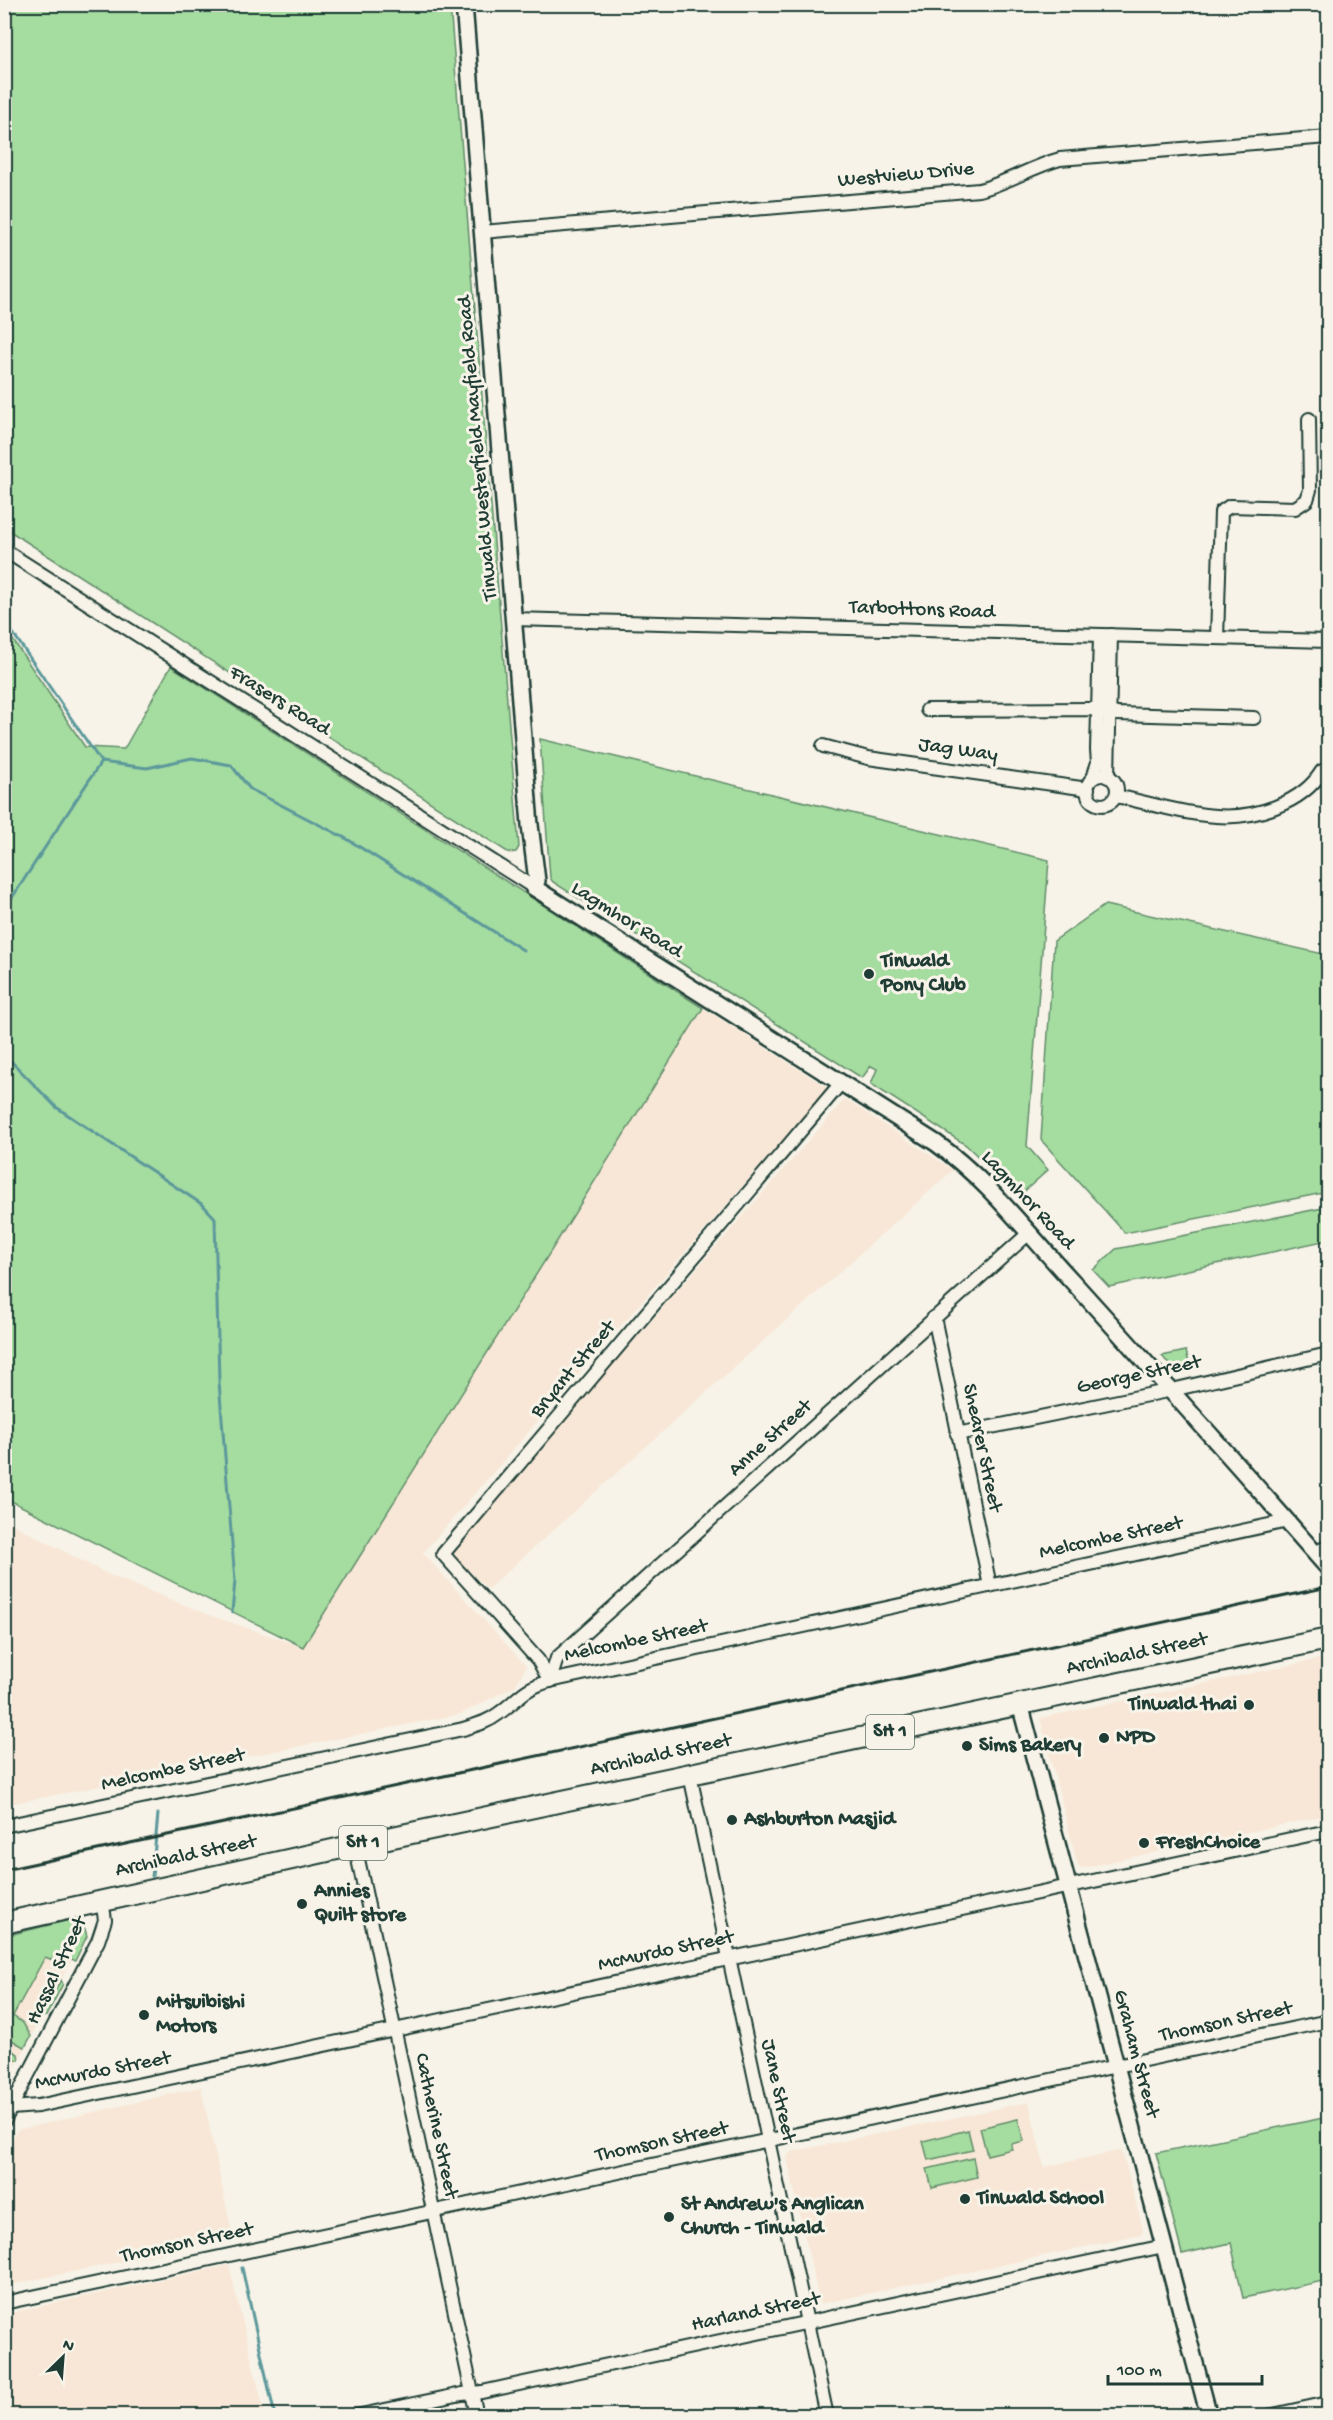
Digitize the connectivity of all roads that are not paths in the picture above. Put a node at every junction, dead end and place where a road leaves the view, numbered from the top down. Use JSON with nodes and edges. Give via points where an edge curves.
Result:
{"nodes":[{"id":1,"x":464,"y":4,"type":"edge"},
{"id":2,"x":1329,"y":137,"type":"edge"},
{"id":3,"x":482,"y":232,"type":"junction"},
{"id":4,"x":1309,"y":419,"type":"dead end"},
{"id":5,"x":4,"y":550,"type":"edge"},
{"id":6,"x":514,"y":619,"type":"junction"},
{"id":7,"x":1105,"y":635,"type":"junction"},
{"id":8,"x":1217,"y":638,"type":"junction"},
{"id":9,"x":1329,"y":641,"type":"edge"},
{"id":10,"x":927,"y":710,"type":"dead end"},
{"id":11,"x":1104,"y":712,"type":"junction"},
{"id":12,"x":1254,"y":718,"type":"dead end"},
{"id":13,"x":823,"y":746,"type":"dead end"},
{"id":14,"x":1322,"y":771,"type":"dead end"},
{"id":15,"x":1108,"y":777,"type":"junction"},
{"id":16,"x":1090,"y":784,"type":"junction"},
{"id":17,"x":1116,"y":796,"type":"junction"},
{"id":18,"x":533,"y":887,"type":"junction"},
{"id":19,"x":841,"y":1083,"type":"junction"},
{"id":20,"x":1028,"y":1234,"type":"junction"},
{"id":21,"x":934,"y":1317,"type":"junction"},
{"id":22,"x":1329,"y":1354,"type":"edge"},
{"id":23,"x":1172,"y":1390,"type":"junction"},
{"id":24,"x":957,"y":1434,"type":"junction"},
{"id":25,"x":1288,"y":1521,"type":"junction"},
{"id":26,"x":1322,"y":1549,"type":"edge"},
{"id":27,"x":1329,"y":1568,"type":"edge"},
{"id":28,"x":990,"y":1586,"type":"junction"},
{"id":29,"x":1329,"y":1639,"type":"edge"},
{"id":30,"x":550,"y":1681,"type":"junction"},
{"id":31,"x":1020,"y":1704,"type":"junction"},
{"id":32,"x":690,"y":1774,"type":"junction"},
{"id":33,"x":4,"y":1826,"type":"edge"},
{"id":34,"x":1329,"y":1831,"type":"edge"},
{"id":35,"x":355,"y":1845,"type":"junction"},
{"id":36,"x":1068,"y":1886,"type":"junction"},
{"id":37,"x":102,"y":1900,"type":"junction"},
{"id":38,"x":4,"y":1923,"type":"edge"},
{"id":39,"x":729,"y":1959,"type":"junction"},
{"id":40,"x":1329,"y":2021,"type":"edge"},
{"id":41,"x":395,"y":2030,"type":"junction"},
{"id":42,"x":1117,"y":2066,"type":"junction"},
{"id":43,"x":11,"y":2108,"type":"junction"},
{"id":44,"x":4,"y":2121,"type":"edge"},
{"id":45,"x":768,"y":2140,"type":"junction"},
{"id":46,"x":433,"y":2212,"type":"junction"},
{"id":47,"x":1164,"y":2247,"type":"junction"},
{"id":48,"x":4,"y":2303,"type":"edge"},
{"id":49,"x":806,"y":2323,"type":"junction"},
{"id":50,"x":472,"y":2392,"type":"junction"},
{"id":51,"x":1329,"y":2403,"type":"edge"},
{"id":52,"x":356,"y":2415,"type":"edge"},
{"id":53,"x":477,"y":2415,"type":"edge"},
{"id":54,"x":827,"y":2415,"type":"edge"},
{"id":55,"x":1209,"y":2415,"type":"edge"},
{"id":56,"x":1268,"y":2415,"type":"edge"}],
"edges":[{"from":1,"to":3,"type":"street","name":"Tinwald Westerfield Mayfield Road"},
{"from":2,"to":3,"type":"street","name":"Westview Drive","via":[[1060,159],[979,190]]},
{"from":3,"to":6,"type":"street","name":"Tinwald Westerfield Mayfield Road"},
{"from":4,"to":8,"type":"street","via":[[1310,490],[1303,504],[1295,508],[1230,506],[1221,512]]},
{"from":5,"to":18,"type":"street","name":"Frasers Road"},
{"from":6,"to":7,"type":"street","name":"Tarbottons Road"},
{"from":6,"to":18,"type":"street","name":"Tinwald Westerfield Mayfield Road","via":[[537,881]]},
{"from":7,"to":8,"type":"street","name":"Tarbottons Road"},
{"from":7,"to":11,"type":"street"},
{"from":8,"to":9,"type":"street","name":"Tarbottons Road"},
{"from":10,"to":11,"type":"street"},
{"from":11,"to":12,"type":"street"},
{"from":11,"to":15,"type":"street"},
{"from":11,"to":16,"type":"street","via":[[1098,762]]},
{"from":13,"to":16,"type":"street","name":"Jag Way","via":[[868,758]]},
{"from":14,"to":17,"type":"street","via":[[1303,793],[1239,816],[1198,814]]},
{"from":15,"to":16,"type":"street","via":[[1099,776]]},
{"from":15,"to":17,"type":"street","via":[[1116,785]]},
{"from":16,"to":17,"type":"street","via":[[1089,796],[1099,805],[1106,805]]},
{"from":18,"to":19,"type":"street","name":"Lagmhor Road"},
{"from":19,"to":20,"type":"street","name":"Lagmhor Road","via":[[954,1156],[992,1190]]},
{"from":19,"to":30,"type":"street","name":"Bryant Street","via":[[443,1554],[538,1660]]},
{"from":20,"to":21,"type":"street","name":"Anne Street"},
{"from":20,"to":23,"type":"street","name":"Lagmhor Road"},
{"from":21,"to":24,"type":"street","name":"Shearer Street"},
{"from":21,"to":30,"type":"street","name":"Anne Street","via":[[557,1658]]},
{"from":22,"to":23,"type":"street","name":"George Street"},
{"from":23,"to":24,"type":"street","name":"George Street"},
{"from":23,"to":25,"type":"street","name":"Lagmhor Road"},
{"from":24,"to":28,"type":"street","name":"Shearer Street"},
{"from":25,"to":26,"type":"street","name":"Lagmhor Road"},
{"from":25,"to":28,"type":"street","name":"Melcombe Street"},
{"from":26,"to":27,"type":"street","name":"Lagmhor Road"},
{"from":28,"to":30,"type":"street","name":"Melcombe Street"},
{"from":29,"to":31,"type":"highway","name":"Archibald Street","number":"SH 1"},
{"from":30,"to":33,"type":"street","name":"Melcombe Street","via":[[533,1685],[491,1719],[463,1729]]},
{"from":31,"to":32,"type":"highway","name":"Archibald Street","number":"SH 1"},
{"from":31,"to":36,"type":"street","name":"Graham Street"},
{"from":32,"to":35,"type":"highway","name":"Archibald Street","number":"SH 1"},
{"from":32,"to":39,"type":"street","name":"Jane Street"},
{"from":34,"to":36,"type":"street","name":"McMurdo Street"},
{"from":35,"to":37,"type":"highway","name":"Archibald Street","number":"SH 1"},
{"from":35,"to":41,"type":"street","name":"Catherine Street"},
{"from":36,"to":39,"type":"street","name":"McMurdo Street"},
{"from":36,"to":42,"type":"street","name":"Graham Street"},
{"from":37,"to":38,"type":"highway","name":"Archibald Street","number":"SH 1"},
{"from":37,"to":43,"type":"street","name":"Hassal Street","via":[[105,1920],[98,1941]]},
{"from":39,"to":41,"type":"street","name":"McMurdo Street"},
{"from":39,"to":45,"type":"street","name":"Jane Street"},
{"from":40,"to":42,"type":"street","name":"Thomson Street"},
{"from":41,"to":43,"type":"street","name":"McMurdo Street","via":[[38,2106]]},
{"from":41,"to":46,"type":"street","name":"Catherine Street"},
{"from":42,"to":45,"type":"street","name":"Thomson Street"},
{"from":42,"to":47,"type":"street","name":"Graham Street"},
{"from":43,"to":44,"type":"street","name":"Hassal Street"},
{"from":45,"to":46,"type":"street","name":"Thomson Street"},
{"from":45,"to":49,"type":"street","name":"Jane Street"},
{"from":46,"to":48,"type":"street","name":"Thomson Street"},
{"from":46,"to":50,"type":"street","name":"Catherine Street"},
{"from":47,"to":49,"type":"street","name":"Harland Street"},
{"from":47,"to":55,"type":"street","name":"Graham Street"},
{"from":49,"to":50,"type":"street","name":"Harland Street"},
{"from":49,"to":54,"type":"street","name":"Jane Street"},
{"from":50,"to":52,"type":"street","name":"Harland Street"},
{"from":50,"to":53,"type":"street","name":"Catherine Street"},
{"from":51,"to":56,"type":"street"}]}
